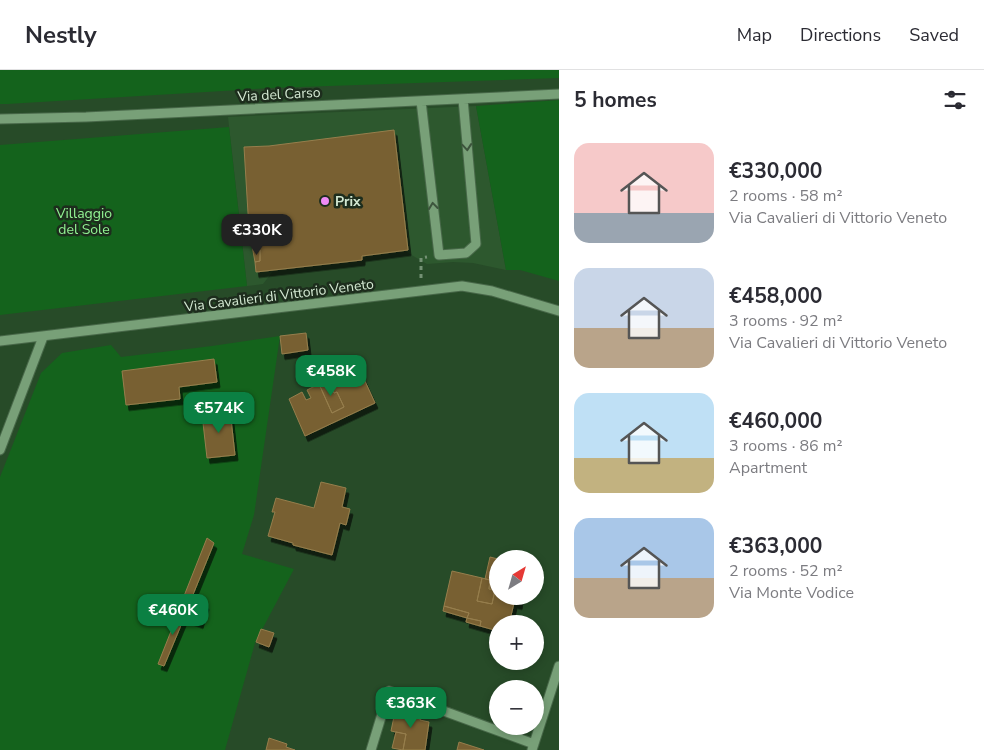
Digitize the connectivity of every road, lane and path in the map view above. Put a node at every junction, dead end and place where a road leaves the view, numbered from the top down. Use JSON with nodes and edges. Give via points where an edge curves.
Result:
{"nodes":[{"id":1,"x":559,"y":94,"type":"edge"},
{"id":2,"x":463,"y":99,"type":"junction"},
{"id":3,"x":421,"y":101,"type":"junction"},
{"id":4,"x":0,"y":119,"type":"edge"},
{"id":5,"x":439,"y":255,"type":"junction"},
{"id":6,"x":422,"y":291,"type":"junction"},
{"id":7,"x":559,"y":311,"type":"edge"},
{"id":8,"x":44,"y":337,"type":"junction"},
{"id":9,"x":0,"y":341,"type":"edge"},
{"id":10,"x":0,"y":450,"type":"edge"},
{"id":11,"x":559,"y":666,"type":"edge"},
{"id":12,"x":533,"y":747,"type":"edge"},
{"id":13,"x":371,"y":750,"type":"edge"}],
"edges":[{"from":1,"to":2,"type":"street","name":"Via del Carso"},
{"from":2,"to":3,"type":"street","name":"Via del Carso"},
{"from":2,"to":5,"type":"street","one_way":true,"via":[[476,244],[466,253]]},
{"from":3,"to":4,"type":"street","name":"Via del Carso"},
{"from":5,"to":3,"type":"street","one_way":true},
{"from":5,"to":6,"type":"path","via":[[421,258]]},
{"from":6,"to":7,"type":"street","name":"Via Cavalieri di Vittorio Veneto","via":[[462,286],[492,291]]},
{"from":6,"to":8,"type":"street","name":"Via Cavalieri di Vittorio Veneto"},
{"from":8,"to":9,"type":"street","name":"Via Cavalieri di Vittorio Veneto"},
{"from":8,"to":10,"type":"street"},
{"from":11,"to":12,"type":"street"},
{"from":12,"to":13,"type":"street","via":[[389,691]]}]}
